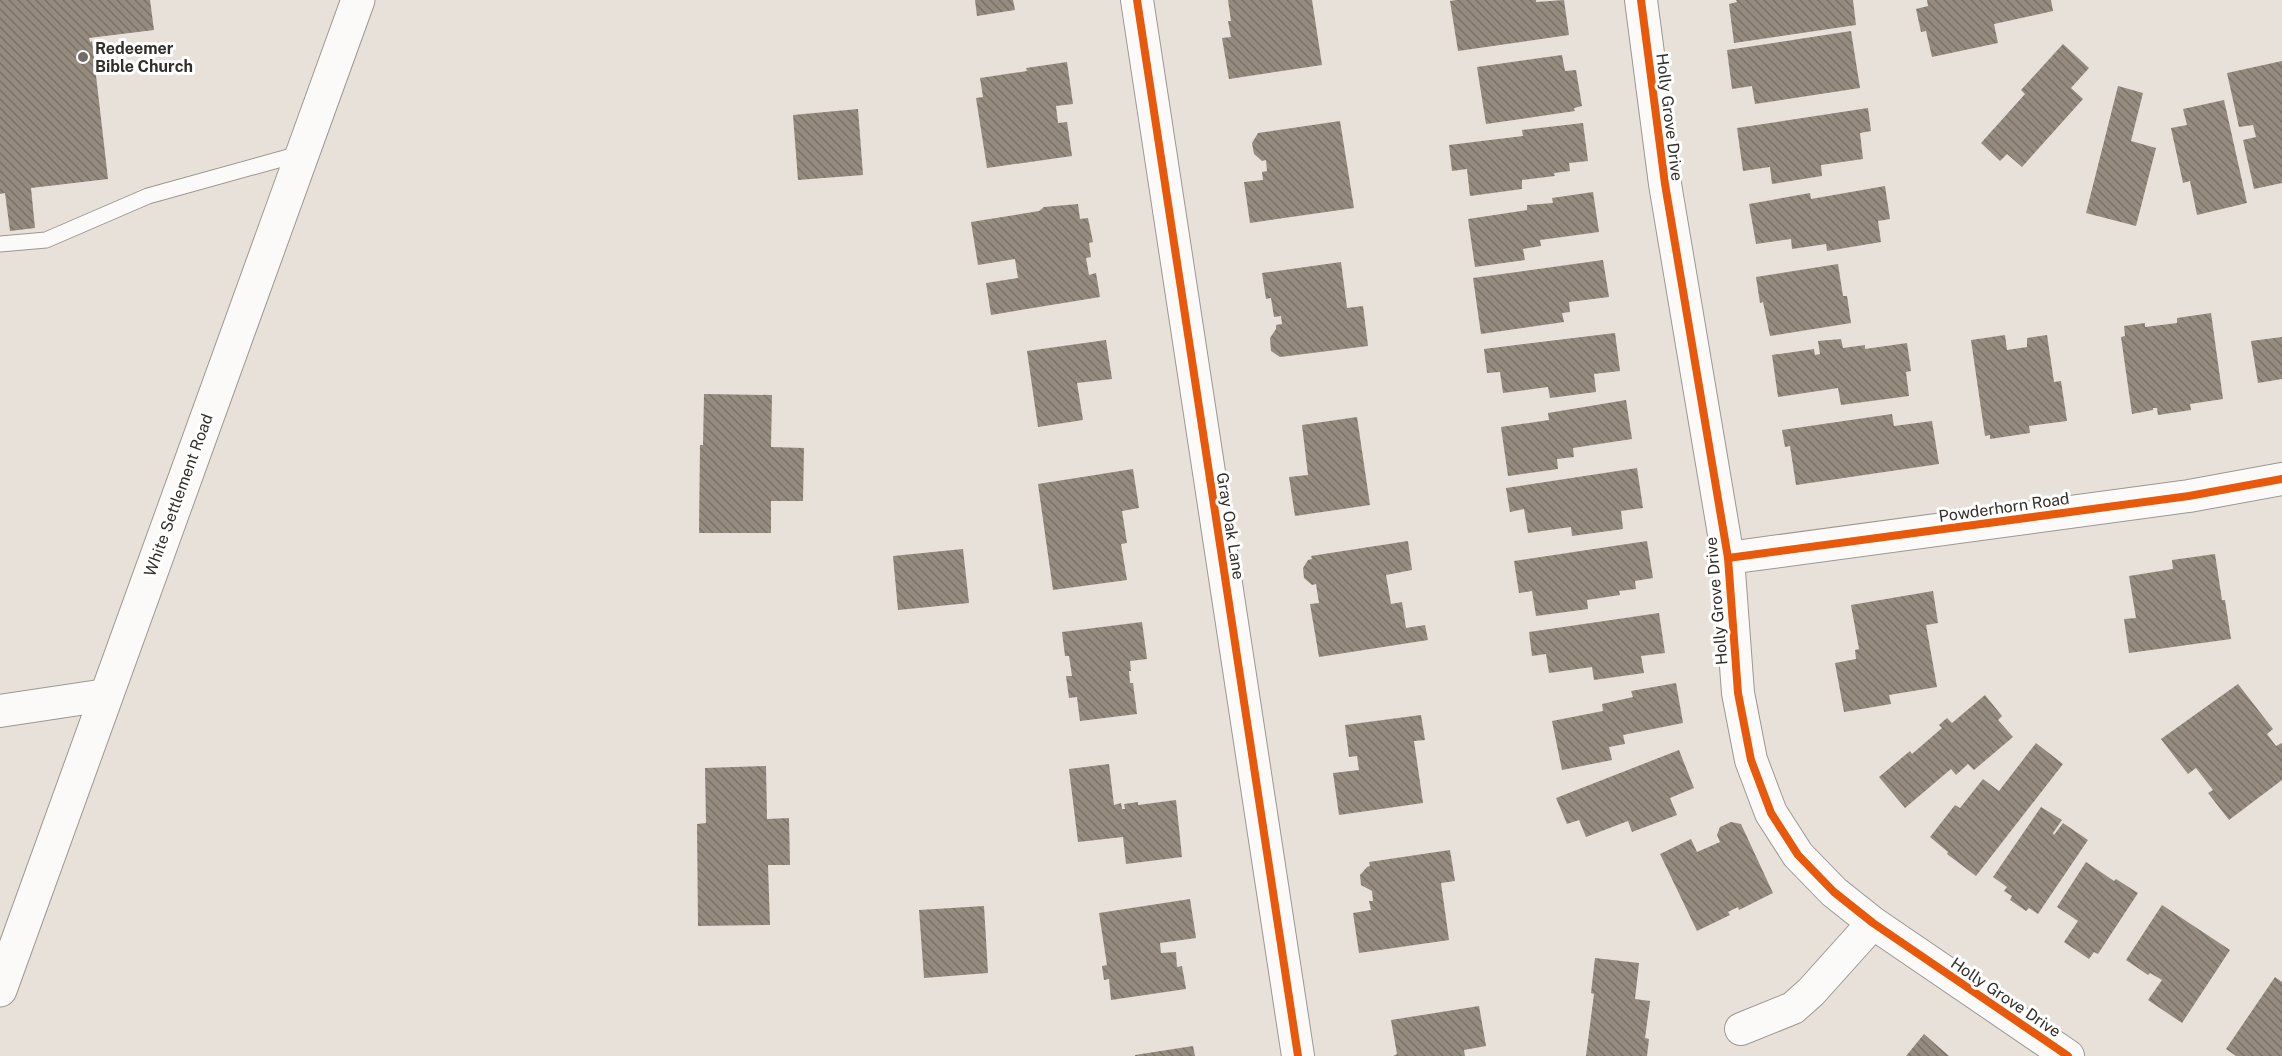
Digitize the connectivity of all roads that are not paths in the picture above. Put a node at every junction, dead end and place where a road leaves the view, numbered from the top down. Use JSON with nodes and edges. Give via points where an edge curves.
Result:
{"nodes":[{"id":1,"x":358,"y":0,"type":"edge"},
{"id":2,"x":1137,"y":0,"type":"edge"},
{"id":3,"x":1641,"y":0,"type":"edge"},
{"id":4,"x":303,"y":153,"type":"junction"},
{"id":5,"x":0,"y":244,"type":"edge"},
{"id":6,"x":2282,"y":479,"type":"edge"},
{"id":7,"x":1728,"y":558,"type":"junction"},
{"id":8,"x":106,"y":694,"type":"junction"},
{"id":9,"x":0,"y":711,"type":"edge"},
{"id":10,"x":1873,"y":923,"type":"junction"},
{"id":11,"x":0,"y":990,"type":"edge"},
{"id":12,"x":1741,"y":1029,"type":"dead end"},
{"id":13,"x":1298,"y":1056,"type":"edge"},
{"id":14,"x":2068,"y":1056,"type":"edge"}],
"edges":[{"from":1,"to":4,"type":"main road","name":"White Settlement Road"},
{"from":2,"to":13,"type":"street","name":"Gray Oak Lane"},
{"from":3,"to":7,"type":"street","name":"Holly Grove Drive","via":[[1665,184]]},
{"from":4,"to":5,"type":"lane","via":[[148,196],[46,240]]},
{"from":4,"to":8,"type":"main road","name":"White Settlement Road"},
{"from":6,"to":7,"type":"street","name":"Powderhorn Road","via":[[2189,496]]},
{"from":7,"to":10,"type":"street","name":"Holly Grove Drive","via":[[1738,693],[1752,760],[1771,813],[1798,855],[1833,892]]},
{"from":8,"to":9,"type":"street"},
{"from":8,"to":11,"type":"main road","name":"White Settlement Road"},
{"from":10,"to":12,"type":"street","via":[[1793,1008]]},
{"from":10,"to":14,"type":"street","name":"Holly Grove Drive"}]}
